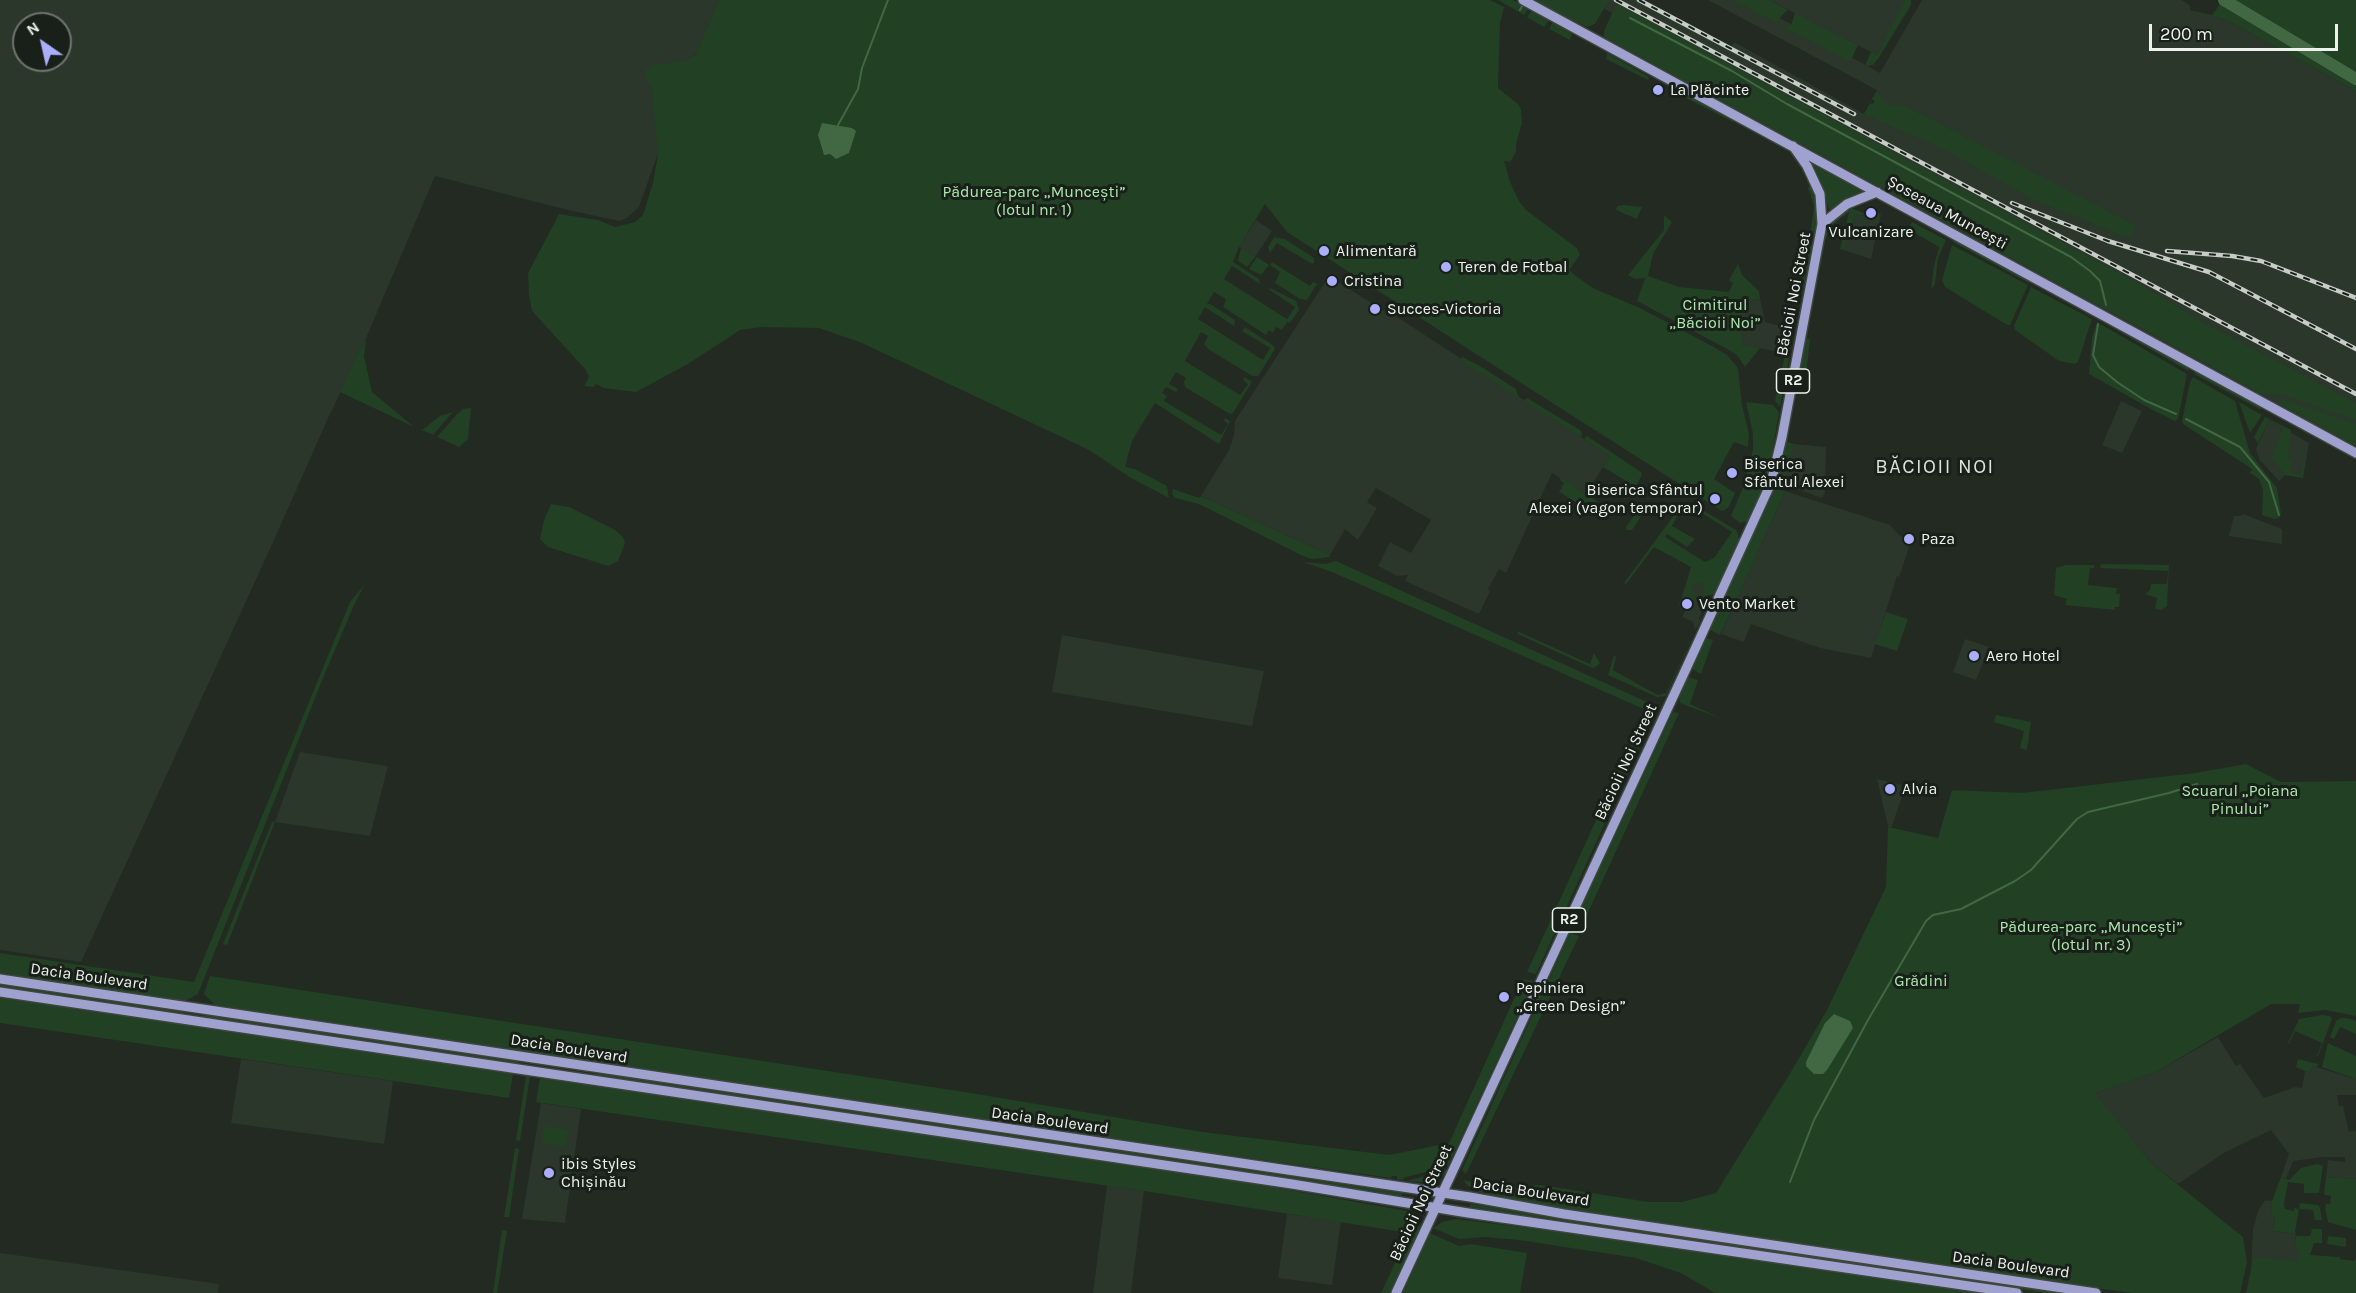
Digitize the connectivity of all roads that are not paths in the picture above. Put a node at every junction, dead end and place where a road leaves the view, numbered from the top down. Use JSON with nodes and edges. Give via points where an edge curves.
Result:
{"nodes":[{"id":1,"x":1523,"y":0,"type":"edge"},
{"id":2,"x":1793,"y":146,"type":"junction"},
{"id":3,"x":1877,"y":192,"type":"junction"},
{"id":4,"x":1822,"y":224,"type":"junction"},
{"id":5,"x":2356,"y":453,"type":"edge"},
{"id":6,"x":0,"y":979,"type":"edge"},
{"id":7,"x":0,"y":992,"type":"edge"},
{"id":8,"x":194,"y":1008,"type":"junction"},
{"id":9,"x":191,"y":1021,"type":"junction"},
{"id":10,"x":1442,"y":1193,"type":"junction"},
{"id":11,"x":1434,"y":1208,"type":"junction"},
{"id":12,"x":1396,"y":1293,"type":"edge"},
{"id":13,"x":2017,"y":1293,"type":"edge"},
{"id":14,"x":2096,"y":1293,"type":"edge"}],
"edges":[{"from":1,"to":2,"type":"main road","name":"Șoseaua Muncești","number":"R2"},
{"from":2,"to":3,"type":"main road","name":"Șoseaua Muncești"},
{"from":2,"to":4,"type":"main road","name":"Băcioii Noi Street","number":"R2","via":[[1820,194]]},
{"from":3,"to":4,"type":"main road","name":"Băcioii Noi Street","via":[[1848,204]]},
{"from":3,"to":5,"type":"main road","name":"Șoseaua Muncești"},
{"from":4,"to":10,"type":"main road","name":"Băcioii Noi Street","number":"R2","via":[[1771,483]]},
{"from":6,"to":8,"type":"main road","name":"Dacia Boulevard"},
{"from":7,"to":9,"type":"main road","name":"Dacia Boulevard"},
{"from":8,"to":9,"type":"main road"},
{"from":8,"to":10,"type":"main road","name":"Dacia Boulevard"},
{"from":9,"to":11,"type":"main road","name":"Dacia Boulevard"},
{"from":10,"to":11,"type":"main road","name":"Băcioii Noi Street","number":"R2"},
{"from":10,"to":14,"type":"main road","name":"Dacia Boulevard"},
{"from":11,"to":12,"type":"main road","name":"Băcioii Noi Street"},
{"from":11,"to":13,"type":"main road","name":"Dacia Boulevard"}]}
